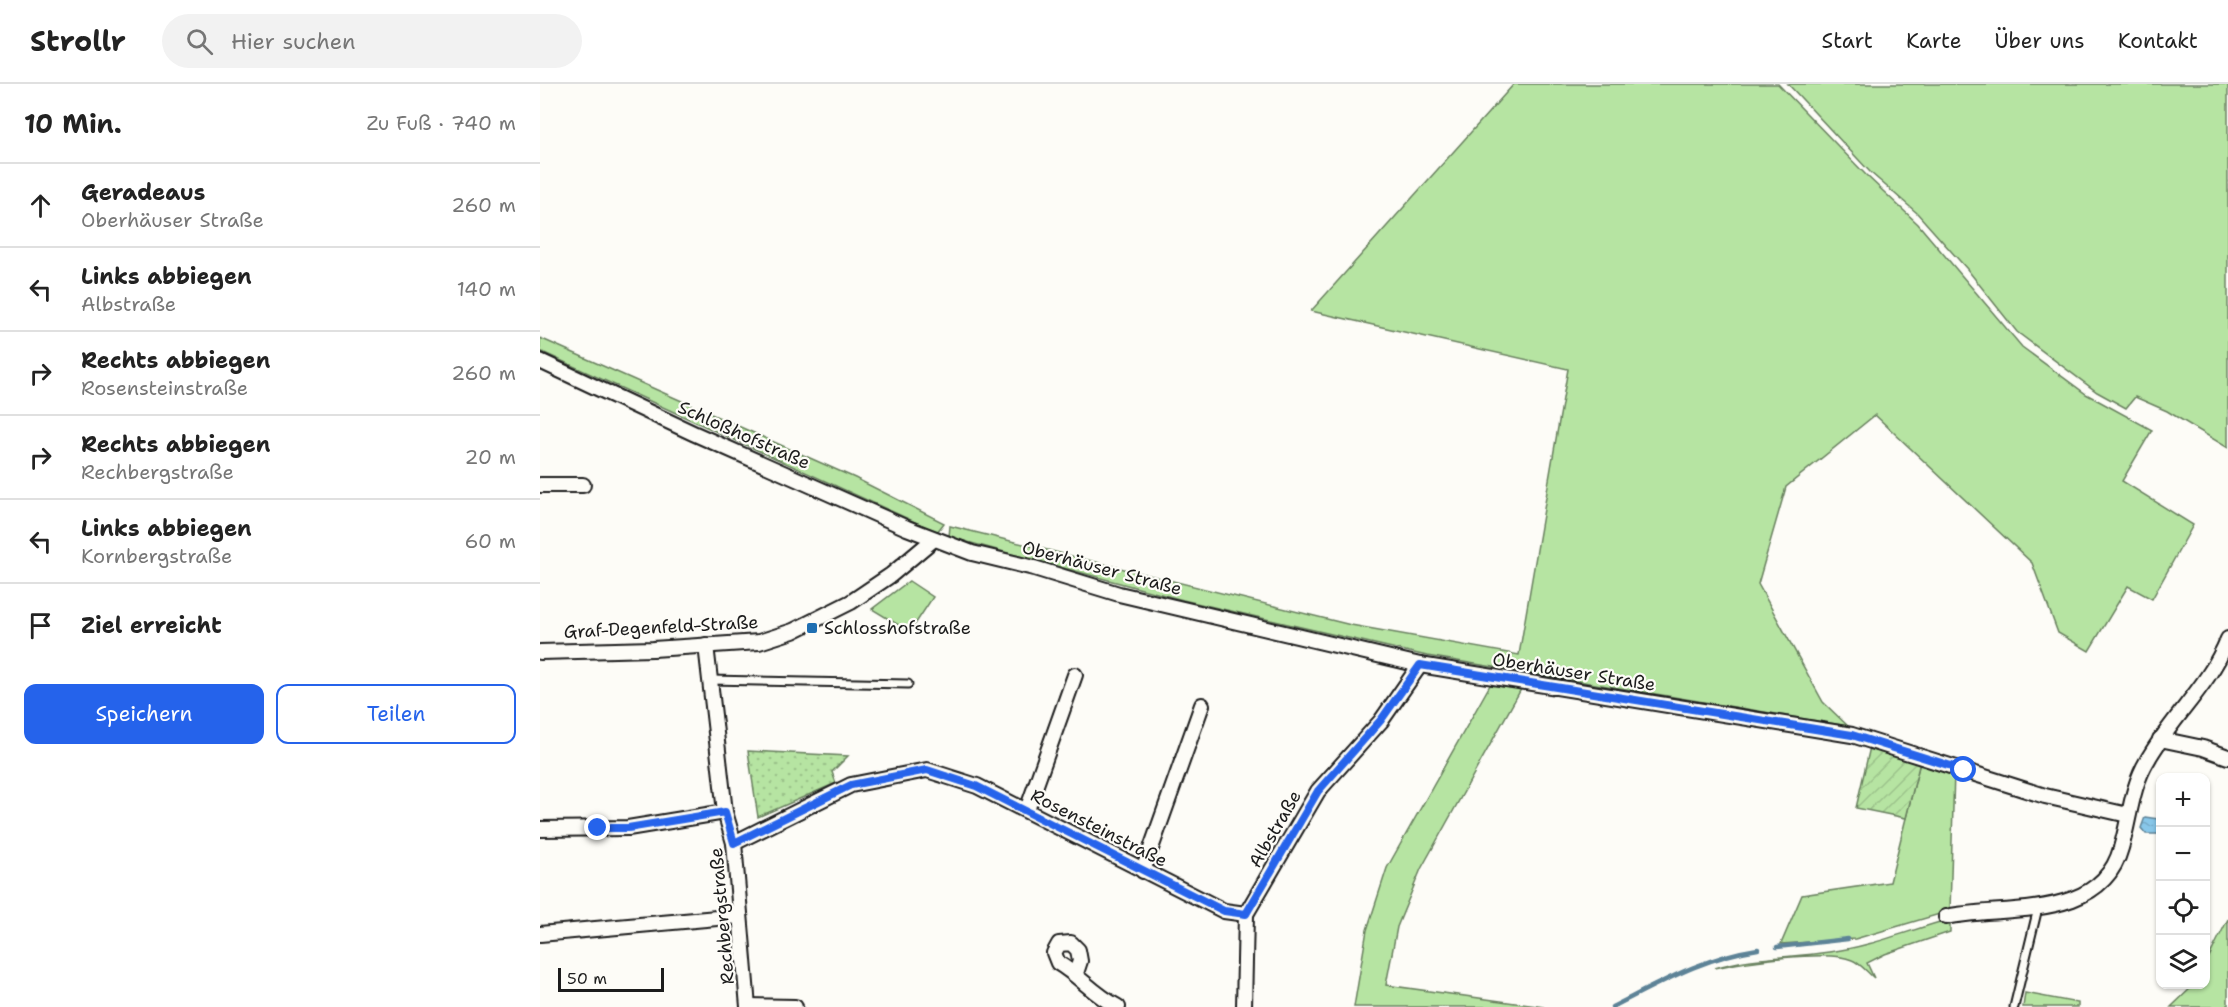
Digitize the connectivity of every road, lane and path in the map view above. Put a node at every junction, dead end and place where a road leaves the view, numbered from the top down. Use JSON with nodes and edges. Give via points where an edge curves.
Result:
{"nodes":[{"id":1,"x":540,"y":361,"type":"edge"},
{"id":2,"x":540,"y":485,"type":"edge"},
{"id":3,"x":583,"y":485,"type":"dead end"},
{"id":4,"x":934,"y":539,"type":"junction"},
{"id":5,"x":2228,"y":639,"type":"edge"},
{"id":6,"x":706,"y":645,"type":"junction"},
{"id":7,"x":540,"y":652,"type":"edge"},
{"id":8,"x":1420,"y":665,"type":"junction"},
{"id":9,"x":1075,"y":675,"type":"dead end"},
{"id":10,"x":710,"y":680,"type":"junction"},
{"id":11,"x":908,"y":684,"type":"dead end"},
{"id":12,"x":1202,"y":705,"type":"dead end"},
{"id":13,"x":2160,"y":739,"type":"junction"},
{"id":14,"x":2228,"y":757,"type":"edge"},
{"id":15,"x":1028,"y":810,"type":"junction"},
{"id":16,"x":725,"y":812,"type":"junction"},
{"id":17,"x":2128,"y":815,"type":"junction"},
{"id":18,"x":540,"y":829,"type":"edge"},
{"id":19,"x":734,"y":843,"type":"junction"},
{"id":20,"x":1143,"y":872,"type":"junction"},
{"id":21,"x":2038,"y":908,"type":"junction"},
{"id":22,"x":1246,"y":914,"type":"junction"},
{"id":23,"x":739,"y":916,"type":"junction"},
{"id":24,"x":1946,"y":917,"type":"dead end"},
{"id":25,"x":540,"y":934,"type":"edge"},
{"id":26,"x":1076,"y":973,"type":"dead end"},
{"id":27,"x":748,"y":1007,"type":"edge"},
{"id":28,"x":795,"y":1007,"type":"edge"},
{"id":29,"x":1118,"y":1007,"type":"edge"},
{"id":30,"x":1244,"y":1007,"type":"edge"},
{"id":31,"x":2014,"y":1007,"type":"edge"}],
"edges":[{"from":1,"to":4,"type":"street","name":"Schloßhofstraße"},
{"from":2,"to":3,"type":"street"},
{"from":4,"to":6,"type":"street","name":"Graf-Degenfeld-Straße","via":[[851,602],[793,631],[759,642]]},
{"from":4,"to":8,"type":"street","name":"Oberhäuser Straße","via":[[1119,594]]},
{"from":5,"to":13,"type":"street","via":[[2210,676]]},
{"from":6,"to":7,"type":"street","name":"Graf-Degenfeld-Straße"},
{"from":6,"to":10,"type":"street","name":"Rechbergstraße"},
{"from":8,"to":17,"type":"street","name":"Oberhäuser Straße","via":[[1852,735],[2045,795]]},
{"from":8,"to":22,"type":"street","name":"Albstraße","via":[[1381,720],[1318,791]]},
{"from":9,"to":15,"type":"street"},
{"from":10,"to":11,"type":"lane"},
{"from":10,"to":16,"type":"street","name":"Rechbergstraße"},
{"from":12,"to":20,"type":"street"},
{"from":13,"to":14,"type":"street"},
{"from":13,"to":17,"type":"street","via":[[2138,776]]},
{"from":15,"to":19,"type":"street","name":"Rosensteinstraße","via":[[976,786],[927,770],[906,772],[851,785]]},
{"from":15,"to":20,"type":"street","name":"Rosensteinstraße"},
{"from":16,"to":18,"type":"street","via":[[628,828]]},
{"from":16,"to":19,"type":"street","name":"Rechbergstraße"},
{"from":17,"to":21,"type":"street","via":[[2121,850],[2099,884],[2080,897]]},
{"from":19,"to":23,"type":"street","name":"Rechbergstraße"},
{"from":20,"to":22,"type":"street","name":"Rosensteinstraße","via":[[1224,911]]},
{"from":21,"to":24,"type":"street"},
{"from":21,"to":31,"type":"lane"},
{"from":22,"to":30,"type":"street","name":"Albstraße"},
{"from":23,"to":25,"type":"street"},
{"from":23,"to":27,"type":"street","name":"Rechbergstraße"},
{"from":26,"to":29,"type":"street","via":[[1099,998]]},
{"from":27,"to":28,"type":"street"}]}
